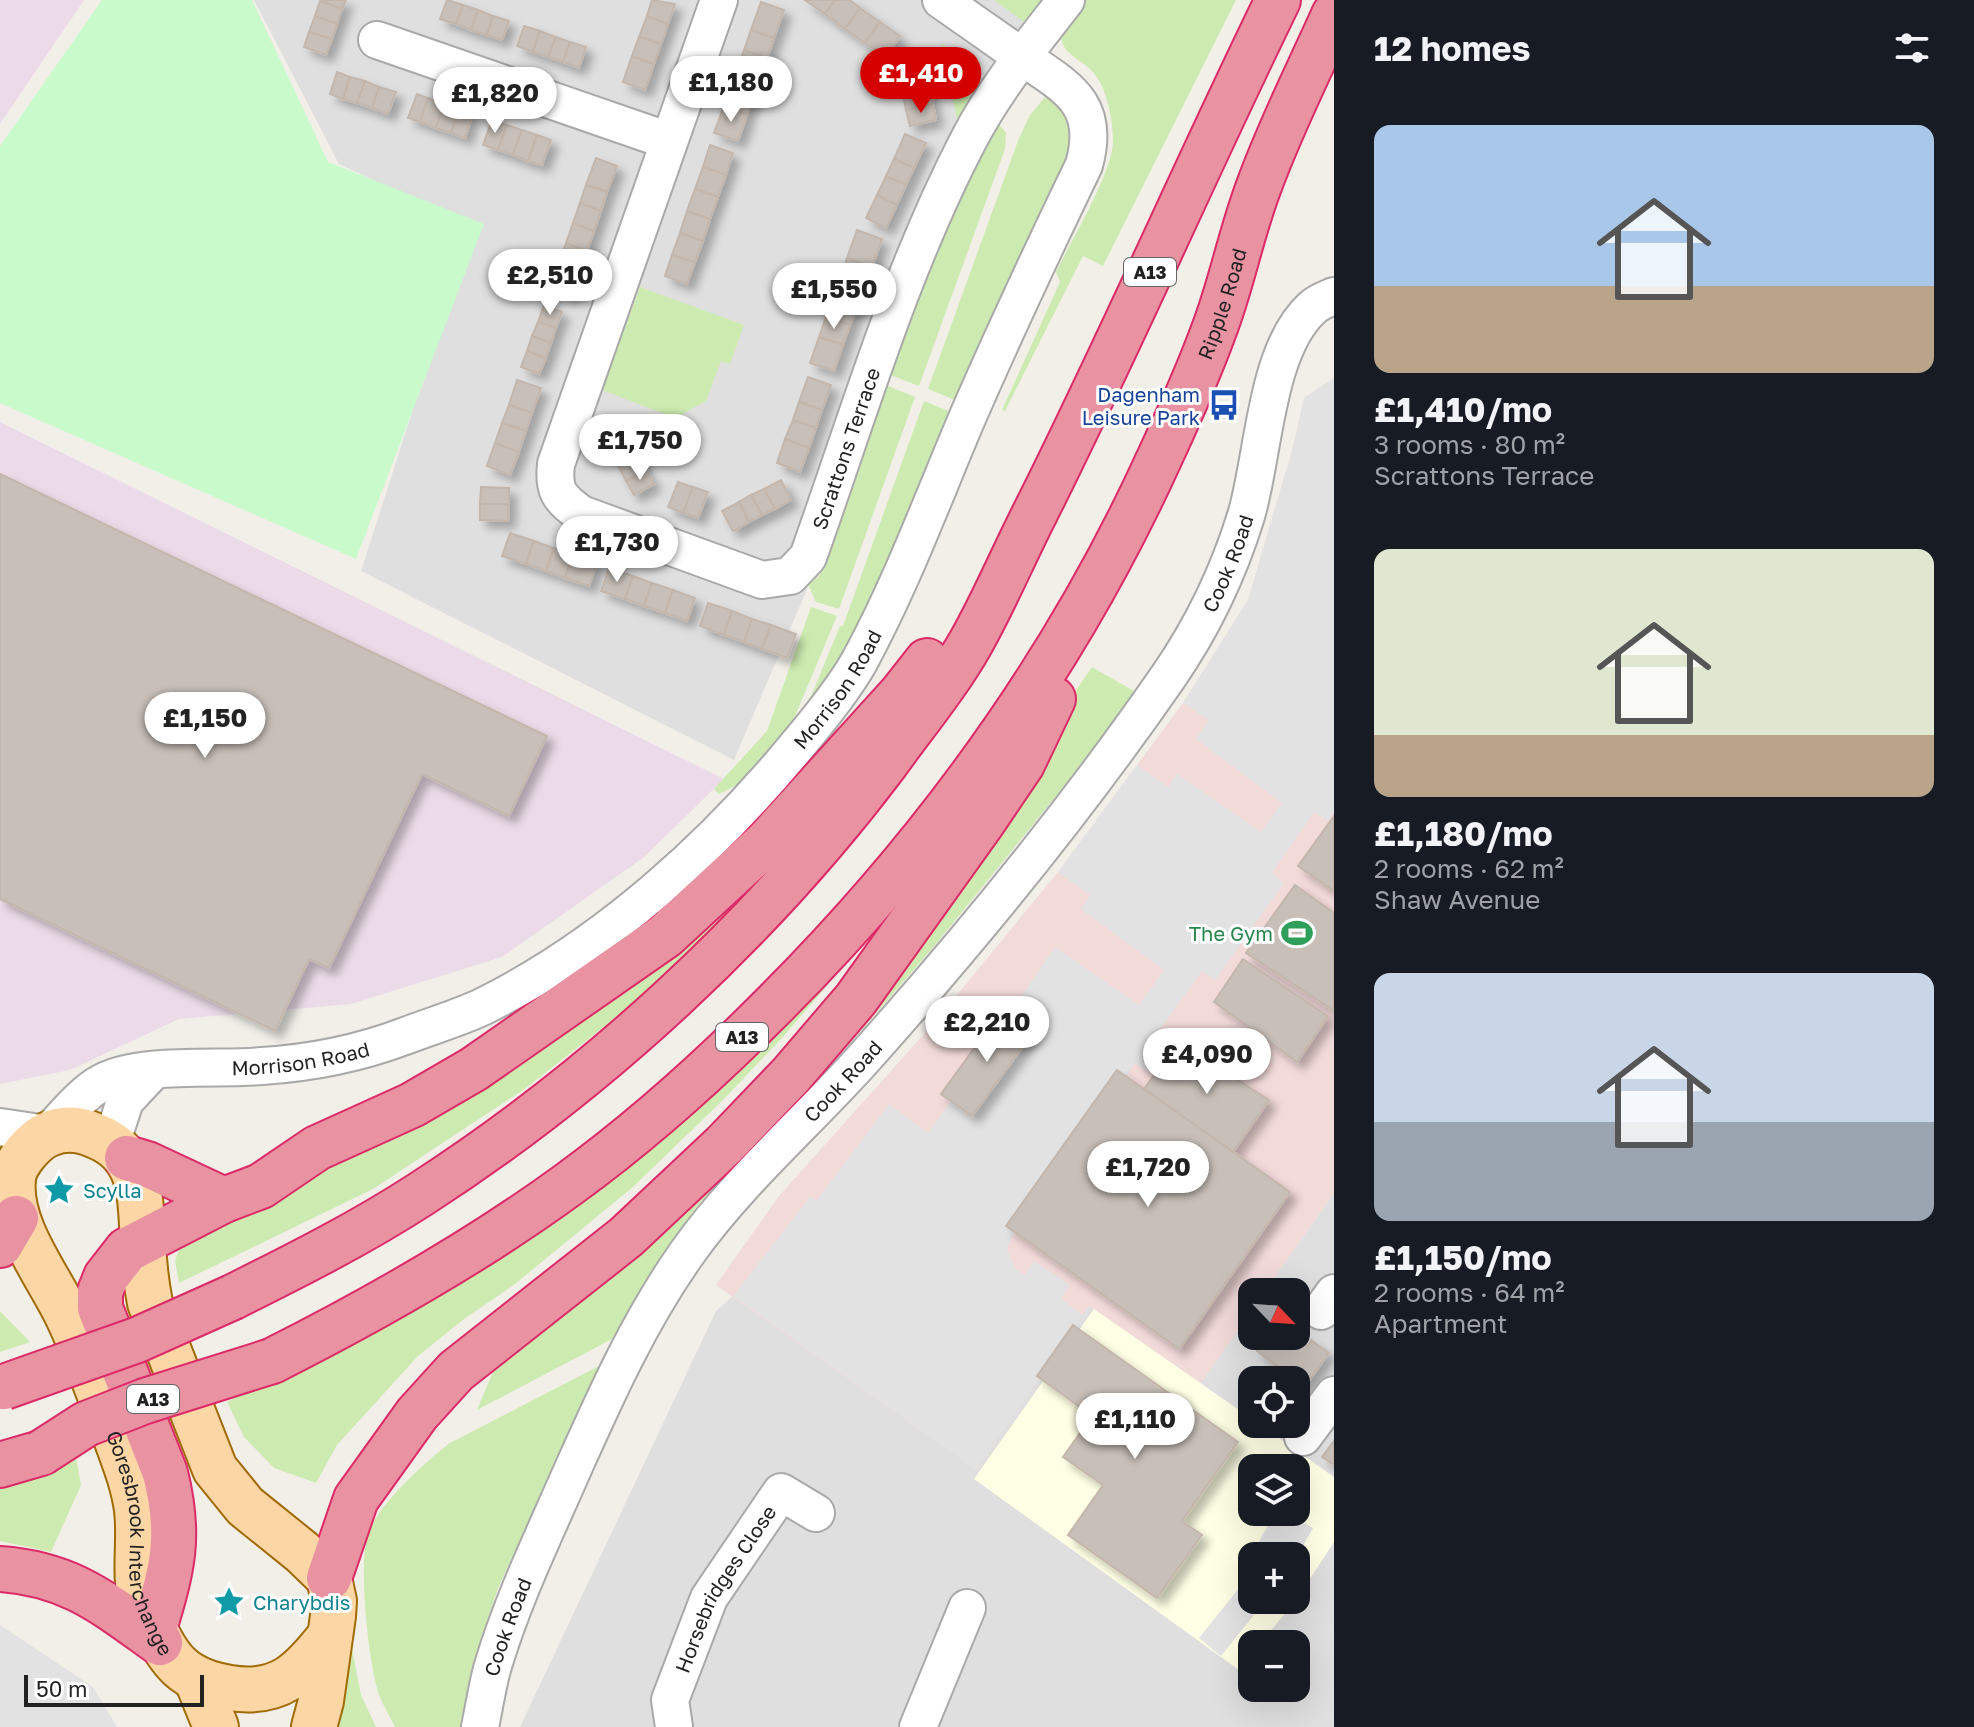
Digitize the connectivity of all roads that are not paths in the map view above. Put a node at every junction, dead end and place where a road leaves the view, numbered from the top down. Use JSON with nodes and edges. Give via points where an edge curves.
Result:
{"nodes":[{"id":1,"x":719,"y":0,"type":"edge"},
{"id":2,"x":941,"y":0,"type":"edge"},
{"id":3,"x":1066,"y":0,"type":"edge"},
{"id":4,"x":1278,"y":0,"type":"edge"},
{"id":5,"x":1334,"y":15,"type":"edge"},
{"id":6,"x":377,"y":40,"type":"dead end"},
{"id":7,"x":1022,"y":57,"type":"junction"},
{"id":8,"x":669,"y":141,"type":"junction"},
{"id":9,"x":1334,"y":296,"type":"edge"},
{"id":10,"x":1020,"y":543,"type":"junction"},
{"id":11,"x":1095,"y":589,"type":"junction"},
{"id":12,"x":153,"y":1071,"type":"junction"},
{"id":13,"x":0,"y":1127,"type":"edge"},
{"id":14,"x":47,"y":1134,"type":"junction"},
{"id":15,"x":119,"y":1151,"type":"junction"},
{"id":16,"x":224,"y":1200,"type":"junction"},
{"id":17,"x":7,"y":1217,"type":"edge"},
{"id":18,"x":143,"y":1241,"type":"junction"},
{"id":19,"x":2,"y":1388,"type":"edge"},
{"id":20,"x":1334,"y":1395,"type":"edge"},
{"id":21,"x":1310,"y":1428,"type":"edge"},
{"id":22,"x":0,"y":1465,"type":"edge"},
{"id":23,"x":816,"y":1513,"type":"dead end"},
{"id":24,"x":0,"y":1569,"type":"edge"},
{"id":25,"x":329,"y":1578,"type":"junction"},
{"id":26,"x":967,"y":1608,"type":"dead end"},
{"id":27,"x":157,"y":1636,"type":"junction"},
{"id":28,"x":330,"y":1636,"type":"junction"},
{"id":29,"x":196,"y":1678,"type":"junction"},
{"id":30,"x":216,"y":1727,"type":"edge"},
{"id":31,"x":314,"y":1727,"type":"edge"},
{"id":32,"x":480,"y":1727,"type":"edge"},
{"id":33,"x":674,"y":1727,"type":"edge"},
{"id":34,"x":918,"y":1727,"type":"edge"}],
"edges":[{"from":1,"to":8,"type":"street"},
{"from":2,"to":7,"type":"street","name":"Morrison Road"},
{"from":3,"to":7,"type":"street","name":"Scrattons Terrace"},
{"from":4,"to":10,"type":"highway","number":"A13"},
{"from":5,"to":11,"type":"highway","name":"Ripple Road","number":"A13","via":[[1259,185],[1215,328]]},
{"from":6,"to":8,"type":"street"},
{"from":7,"to":8,"type":"street","name":"Scrattons Terrace","via":[[970,136],[922,236],[808,557],[790,576],[762,580],[581,514],[562,500],[554,482]]},
{"from":7,"to":12,"type":"street","name":"Morrison Road","via":[[1076,96],[1089,126],[1084,165],[857,665],[770,780],[602,934],[482,1007],[393,1041],[317,1060]]},
{"from":9,"to":32,"type":"street","name":"Cook Road","via":[[1314,305],[1292,332],[1281,357],[1246,516],[1196,637],[1136,724],[1011,884],[910,1006],[736,1194],[689,1250],[649,1311],[621,1361],[513,1610]]},
{"from":10,"to":16,"type":"highway","number":"A13","via":[[901,694],[767,842],[665,936],[474,1069],[412,1105],[317,1148],[261,1186]]},
{"from":10,"to":19,"type":"highway","number":"A13","bridge":true,"via":[[970,644],[851,809],[769,903],[651,1018],[515,1129],[420,1195],[321,1252],[137,1340]]},
{"from":11,"to":22,"type":"highway","number":"A13","bridge":true,"via":[[988,757],[910,858],[830,951],[643,1126],[569,1184],[367,1313],[272,1361],[145,1401],[86,1424],[41,1453]]},
{"from":11,"to":25,"type":"highway","number":"A13","via":[[1062,681],[1022,764],[856,999],[713,1156],[626,1237],[456,1371],[426,1403],[356,1499]]},
{"from":12,"to":14,"type":"street","name":"Morrison Road","via":[[100,1083]]},
{"from":12,"to":15,"type":"street","via":[[125,1101]]},
{"from":13,"to":14,"type":"street"},
{"from":14,"to":15,"type":"main road","via":[[77,1129]]},
{"from":14,"to":17,"type":"main road","name":"Goresbrook Interchange","via":[[13,1176]]},
{"from":15,"to":16,"type":"highway"},
{"from":15,"to":18,"type":"main road","via":[[140,1186]]},
{"from":16,"to":18,"type":"highway"},
{"from":17,"to":27,"type":"main road","name":"Goresbrook Interchange","via":[[69,1319],[124,1460],[137,1511],[138,1584]]},
{"from":18,"to":25,"type":"main road","via":[[150,1303],[215,1469],[245,1506]]},
{"from":18,"to":27,"type":"highway","via":[[127,1250],[106,1277],[100,1308],[171,1500],[172,1568]]},
{"from":20,"to":21,"type":"street"},
{"from":23,"to":33,"type":"street","name":"Horsebridges Close","via":[[781,1492],[709,1598],[670,1700]]},
{"from":24,"to":27,"type":"highway","via":[[82,1589]]},
{"from":25,"to":28,"type":"main road","via":[[334,1601]]},
{"from":26,"to":34,"type":"street"},
{"from":27,"to":29,"type":"main road","name":"Goresbrook Interchange","via":[[165,1654]]},
{"from":28,"to":29,"type":"main road","name":"Goresbrook Interchange","via":[[308,1664],[271,1687],[220,1687]]},
{"from":28,"to":31,"type":"main road"},
{"from":29,"to":30,"type":"main road"}]}
